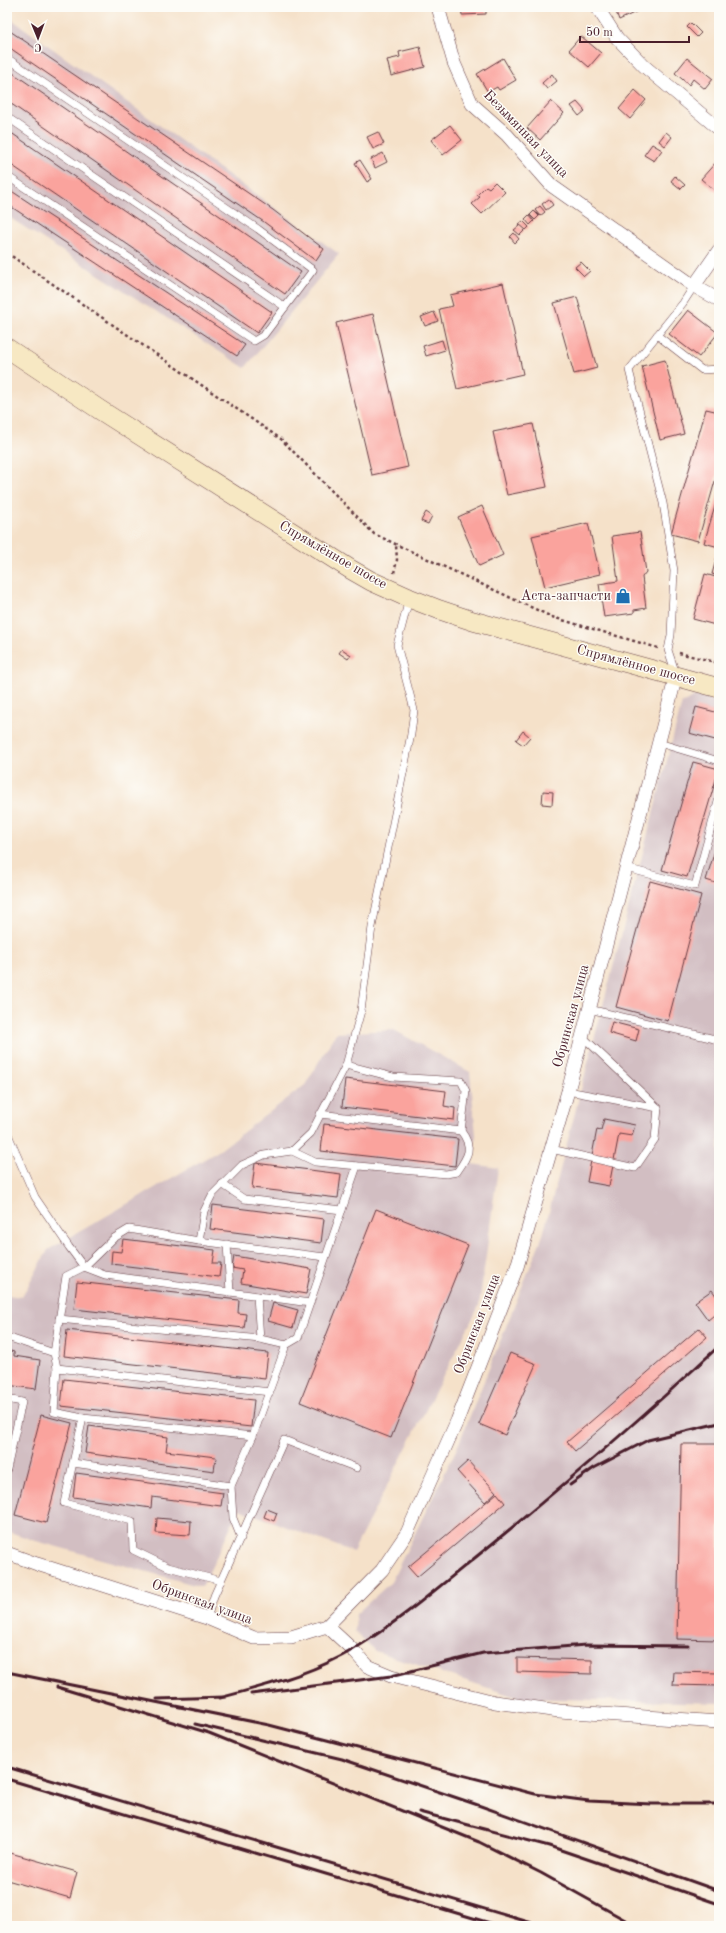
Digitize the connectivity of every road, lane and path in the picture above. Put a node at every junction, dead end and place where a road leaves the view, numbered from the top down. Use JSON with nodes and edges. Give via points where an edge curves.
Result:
{"nodes":[{"id":1,"x":438,"y":7,"type":"edge"},
{"id":2,"x":598,"y":7,"type":"edge"},
{"id":3,"x":7,"y":58,"type":"edge"},
{"id":4,"x":7,"y":117,"type":"edge"},
{"id":5,"x":719,"y":129,"type":"edge"},
{"id":6,"x":7,"y":176,"type":"edge"},
{"id":7,"x":719,"y":250,"type":"edge"},
{"id":8,"x":7,"y":253,"type":"edge"},
{"id":9,"x":694,"y":286,"type":"junction"},
{"id":10,"x":719,"y":300,"type":"edge"},
{"id":11,"x":285,"y":307,"type":"junction"},
{"id":12,"x":657,"y":335,"type":"junction"},
{"id":13,"x":7,"y":348,"type":"edge"},
{"id":14,"x":719,"y":369,"type":"edge"},
{"id":15,"x":396,"y":545,"type":"junction"},
{"id":16,"x":390,"y":589,"type":"junction"},
{"id":17,"x":409,"y":598,"type":"junction"},
{"id":18,"x":668,"y":650,"type":"junction"},
{"id":19,"x":719,"y":663,"type":"edge"},
{"id":20,"x":676,"y":676,"type":"junction"},
{"id":21,"x":719,"y":688,"type":"edge"},
{"id":22,"x":659,"y":743,"type":"junction"},
{"id":23,"x":719,"y":761,"type":"edge"},
{"id":24,"x":719,"y":798,"type":"edge"},
{"id":25,"x":626,"y":868,"type":"junction"},
{"id":26,"x":589,"y":1010,"type":"junction"},
{"id":27,"x":582,"y":1036,"type":"junction"},
{"id":28,"x":719,"y":1040,"type":"edge"},
{"id":29,"x":346,"y":1065,"type":"junction"},
{"id":30,"x":568,"y":1091,"type":"junction"},
{"id":31,"x":658,"y":1108,"type":"junction"},
{"id":32,"x":320,"y":1114,"type":"junction"},
{"id":33,"x":461,"y":1131,"type":"junction"},
{"id":34,"x":7,"y":1132,"type":"edge"},
{"id":35,"x":551,"y":1149,"type":"junction"},
{"id":36,"x":292,"y":1152,"type":"junction"},
{"id":37,"x":357,"y":1166,"type":"junction"},
{"id":38,"x":222,"y":1184,"type":"junction"},
{"id":39,"x":342,"y":1210,"type":"junction"},
{"id":40,"x":199,"y":1241,"type":"junction"},
{"id":41,"x":226,"y":1244,"type":"junction"},
{"id":42,"x":325,"y":1257,"type":"junction"},
{"id":43,"x":84,"y":1266,"type":"junction"},
{"id":44,"x":230,"y":1292,"type":"junction"},
{"id":45,"x":257,"y":1296,"type":"junction"},
{"id":46,"x":310,"y":1303,"type":"junction"},
{"id":47,"x":59,"y":1318,"type":"junction"},
{"id":48,"x":7,"y":1338,"type":"edge"},
{"id":49,"x":260,"y":1339,"type":"junction"},
{"id":50,"x":286,"y":1345,"type":"junction"},
{"id":51,"x":54,"y":1353,"type":"junction"},
{"id":52,"x":57,"y":1368,"type":"junction"},
{"id":53,"x":270,"y":1392,"type":"junction"},
{"id":54,"x":7,"y":1400,"type":"edge"},
{"id":55,"x":83,"y":1418,"type":"junction"},
{"id":56,"x":253,"y":1436,"type":"junction"},
{"id":57,"x":73,"y":1463,"type":"junction"},
{"id":58,"x":357,"y":1468,"type":"dead end"},
{"id":59,"x":7,"y":1470,"type":"edge"},
{"id":60,"x":232,"y":1486,"type":"junction"},
{"id":61,"x":240,"y":1538,"type":"junction"},
{"id":62,"x":7,"y":1553,"type":"edge"},
{"id":63,"x":221,"y":1581,"type":"junction"},
{"id":64,"x":207,"y":1618,"type":"junction"},
{"id":65,"x":327,"y":1626,"type":"junction"},
{"id":66,"x":719,"y":1722,"type":"edge"}],
"edges":[{"from":1,"to":9,"type":"street","name":"Безымянная улица","via":[[454,63],[472,104],[508,135],[552,186]]},
{"from":2,"to":5,"type":"street","via":[[617,38],[644,66]]},
{"from":3,"to":11,"type":"lane","via":[[258,229],[313,270]]},
{"from":4,"to":11,"type":"lane"},
{"from":6,"to":11,"type":"lane","via":[[254,341],[264,335]]},
{"from":7,"to":9,"type":"street"},
{"from":8,"to":15,"type":"path","via":[[281,439],[374,534]]},
{"from":9,"to":10,"type":"street","name":"Безымянная улица"},
{"from":9,"to":12,"type":"lane"},
{"from":12,"to":14,"type":"lane","via":[[702,370]]},
{"from":12,"to":18,"type":"lane","via":[[629,370],[663,503],[674,571]]},
{"from":13,"to":16,"type":"main road","name":"Спрямлённое шоссе","via":[[281,525],[350,568]]},
{"from":15,"to":16,"type":"path","via":[[397,560]]},
{"from":15,"to":18,"type":"path","via":[[552,617]]},
{"from":16,"to":17,"type":"main road","name":"Спрямлённое шоссе"},
{"from":17,"to":20,"type":"main road","name":"Спрямлённое шоссе","via":[[473,621]]},
{"from":17,"to":29,"type":"lane","via":[[397,645],[414,710],[411,734],[372,927],[361,1010]]},
{"from":18,"to":19,"type":"path"},
{"from":18,"to":20,"type":"lane"},
{"from":20,"to":21,"type":"main road","name":"Спрямлённое шоссе"},
{"from":20,"to":22,"type":"street","name":"Обринская улица"},
{"from":22,"to":23,"type":"lane"},
{"from":22,"to":25,"type":"street","name":"Обринская улица"},
{"from":24,"to":25,"type":"lane","via":[[695,886]]},
{"from":25,"to":26,"type":"street","name":"Обринская улица"},
{"from":26,"to":27,"type":"street","name":"Обринская улица"},
{"from":26,"to":28,"type":"lane"},
{"from":27,"to":30,"type":"street","name":"Обринская улица"},
{"from":27,"to":31,"type":"lane"},
{"from":29,"to":32,"type":"lane"},
{"from":29,"to":33,"type":"lane","via":[[393,1077],[461,1081],[466,1091]]},
{"from":30,"to":31,"type":"lane"},
{"from":30,"to":35,"type":"street","name":"Обринская улица"},
{"from":31,"to":35,"type":"lane","via":[[655,1139],[635,1168]]},
{"from":32,"to":33,"type":"lane"},
{"from":32,"to":36,"type":"lane","via":[[310,1134]]},
{"from":33,"to":37,"type":"lane","via":[[468,1141],[468,1155],[457,1172],[446,1174]]},
{"from":34,"to":43,"type":"lane","via":[[35,1197]]},
{"from":35,"to":65,"type":"street","name":"Обринская улица","via":[[517,1267],[457,1421],[407,1533],[382,1570]]},
{"from":36,"to":37,"type":"lane","via":[[315,1162]]},
{"from":36,"to":38,"type":"lane","via":[[264,1155],[242,1165]]},
{"from":37,"to":39,"type":"lane"},
{"from":38,"to":39,"type":"lane","via":[[244,1199]]},
{"from":38,"to":40,"type":"lane","via":[[212,1195],[204,1211]]},
{"from":39,"to":42,"type":"lane"},
{"from":40,"to":41,"type":"lane"},
{"from":40,"to":43,"type":"lane","via":[[129,1229],[114,1238]]},
{"from":41,"to":42,"type":"lane"},
{"from":41,"to":44,"type":"lane"},
{"from":42,"to":46,"type":"lane"},
{"from":43,"to":44,"type":"lane","via":[[105,1275]]},
{"from":43,"to":47,"type":"lane","via":[[66,1276]]},
{"from":44,"to":45,"type":"lane"},
{"from":45,"to":46,"type":"lane"},
{"from":45,"to":49,"type":"lane"},
{"from":46,"to":50,"type":"lane","via":[[298,1338]]},
{"from":47,"to":49,"type":"lane"},
{"from":47,"to":51,"type":"lane"},
{"from":48,"to":51,"type":"lane"},
{"from":49,"to":50,"type":"lane"},
{"from":50,"to":53,"type":"lane"},
{"from":51,"to":52,"type":"lane"},
{"from":52,"to":53,"type":"lane"},
{"from":52,"to":55,"type":"lane","via":[[54,1412]]},
{"from":53,"to":56,"type":"lane"},
{"from":54,"to":59,"type":"lane","via":[[22,1402]]},
{"from":55,"to":56,"type":"lane"},
{"from":55,"to":57,"type":"lane"},
{"from":56,"to":60,"type":"lane"},
{"from":57,"to":60,"type":"lane"},
{"from":57,"to":63,"type":"lane","via":[[64,1504],[132,1521],[133,1550],[168,1567]]},
{"from":58,"to":61,"type":"lane","via":[[284,1440]]},
{"from":60,"to":61,"type":"lane","via":[[233,1518]]},
{"from":61,"to":63,"type":"lane"},
{"from":62,"to":64,"type":"street","name":"Обринская улица"},
{"from":63,"to":64,"type":"lane"},
{"from":64,"to":65,"type":"street","name":"Обринская улица","via":[[254,1638],[291,1637]]},
{"from":65,"to":66,"type":"street","via":[[367,1666],[391,1676],[495,1702],[559,1711]]}]}
